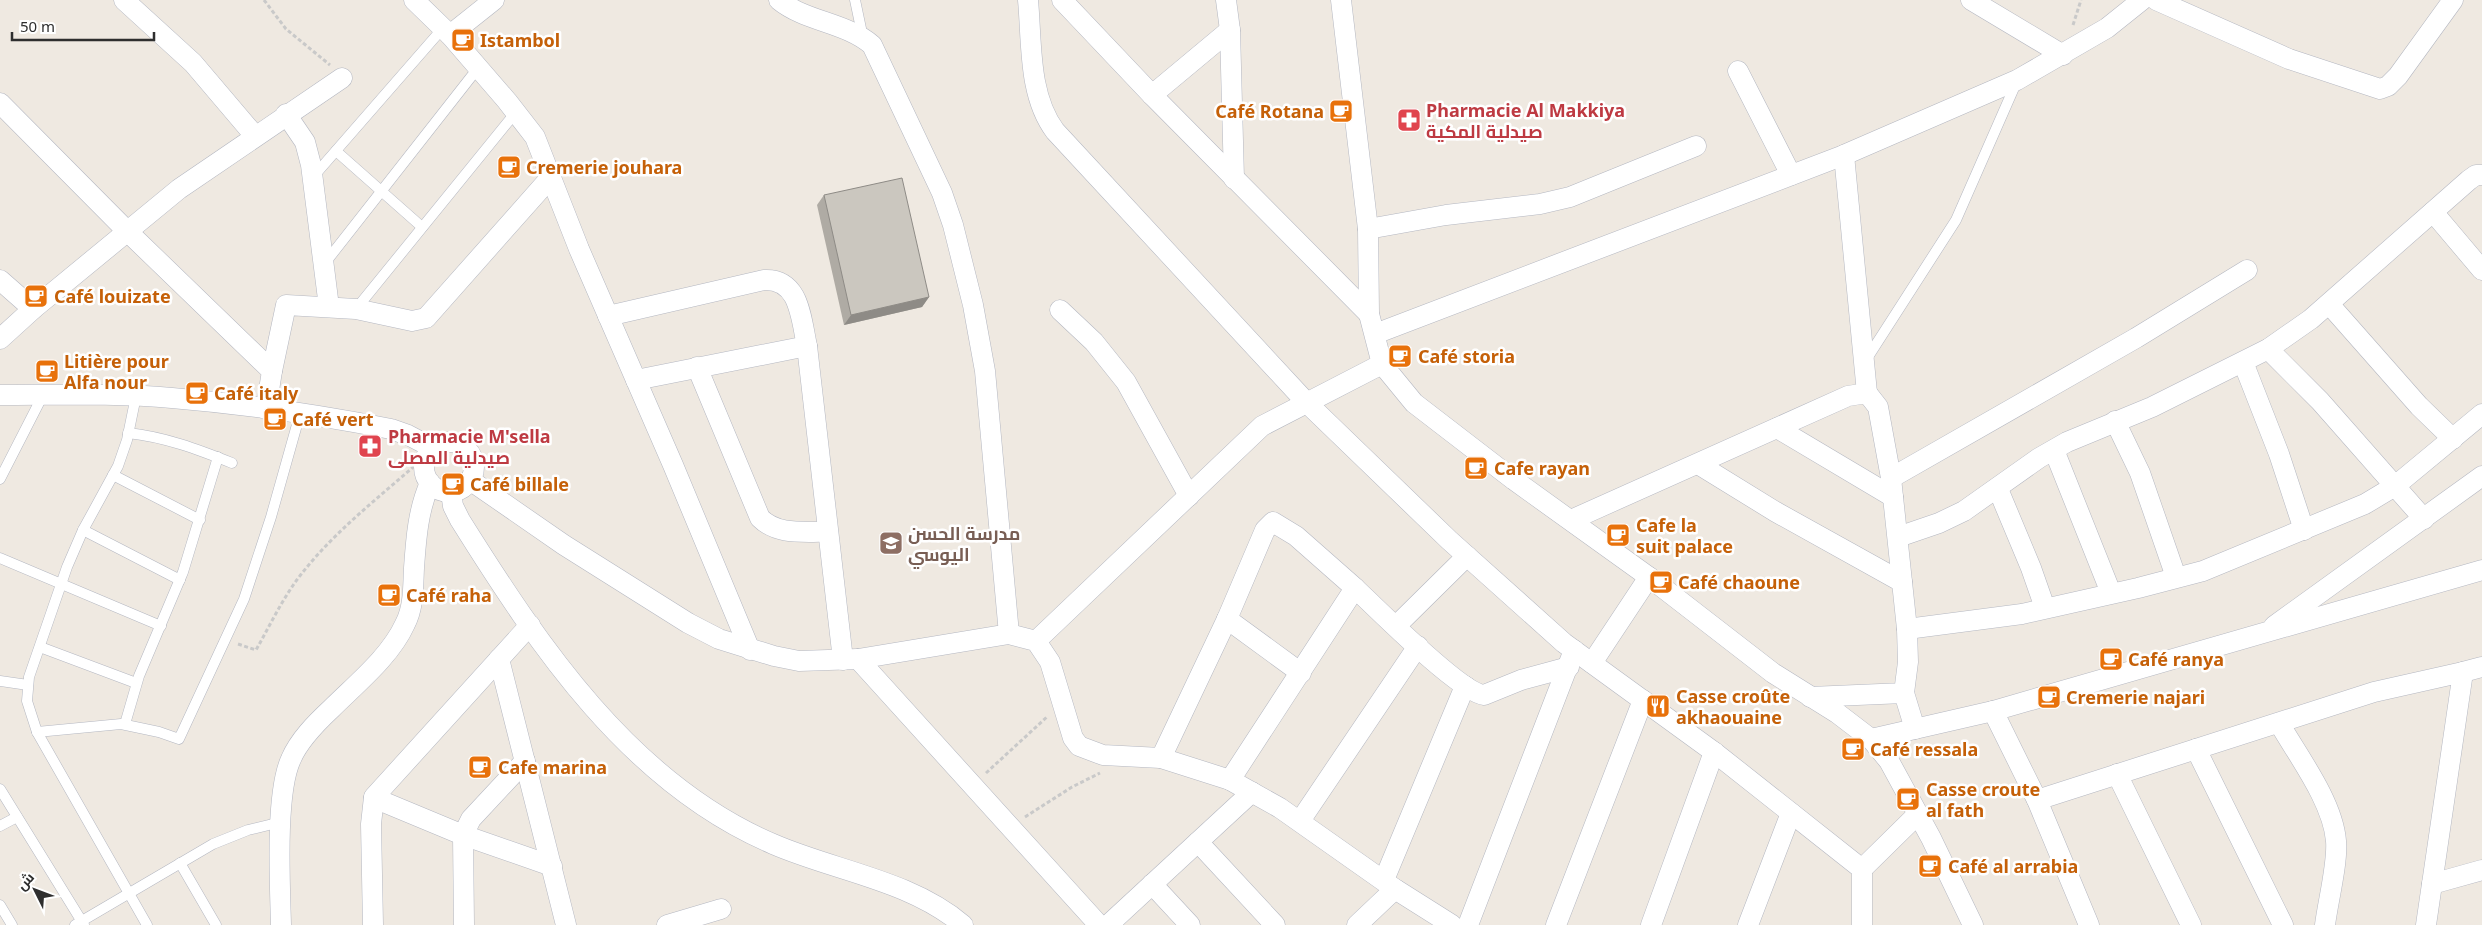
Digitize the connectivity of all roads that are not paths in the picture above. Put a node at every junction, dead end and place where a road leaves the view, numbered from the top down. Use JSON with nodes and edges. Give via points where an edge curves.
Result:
{"nodes":[{"id":1,"x":124,"y":0,"type":"edge"},
{"id":2,"x":414,"y":0,"type":"edge"},
{"id":3,"x":494,"y":0,"type":"edge"},
{"id":4,"x":779,"y":0,"type":"edge"},
{"id":5,"x":855,"y":0,"type":"edge"},
{"id":6,"x":1028,"y":0,"type":"edge"},
{"id":7,"x":1062,"y":0,"type":"edge"},
{"id":8,"x":1226,"y":0,"type":"edge"},
{"id":9,"x":1341,"y":0,"type":"edge"},
{"id":10,"x":1971,"y":0,"type":"edge"},
{"id":11,"x":2142,"y":0,"type":"edge"},
{"id":12,"x":2156,"y":0,"type":"edge"},
{"id":13,"x":2453,"y":0,"type":"edge"},
{"id":14,"x":1230,"y":30,"type":"junction"},
{"id":15,"x":447,"y":31,"type":"junction"},
{"id":16,"x":863,"y":38,"type":"junction"},
{"id":17,"x":2064,"y":55,"type":"junction"},
{"id":18,"x":478,"y":68,"type":"junction"},
{"id":19,"x":1738,"y":71,"type":"dead end"},
{"id":20,"x":342,"y":78,"type":"road end"},
{"id":21,"x":2017,"y":80,"type":"junction"},
{"id":22,"x":1152,"y":95,"type":"junction"},
{"id":23,"x":0,"y":103,"type":"edge"},
{"id":24,"x":516,"y":112,"type":"junction"},
{"id":25,"x":286,"y":114,"type":"junction"},
{"id":26,"x":255,"y":136,"type":"junction"},
{"id":27,"x":1696,"y":146,"type":"dead end"},
{"id":28,"x":336,"y":151,"type":"junction"},
{"id":29,"x":1844,"y":155,"type":"junction"},
{"id":30,"x":1791,"y":175,"type":"junction"},
{"id":31,"x":2482,"y":175,"type":"edge"},
{"id":32,"x":551,"y":177,"type":"junction"},
{"id":33,"x":312,"y":178,"type":"junction"},
{"id":34,"x":1234,"y":179,"type":"junction"},
{"id":35,"x":380,"y":190,"type":"junction"},
{"id":36,"x":2433,"y":212,"type":"junction"},
{"id":37,"x":422,"y":227,"type":"junction"},
{"id":38,"x":1368,"y":229,"type":"junction"},
{"id":39,"x":127,"y":232,"type":"junction"},
{"id":40,"x":323,"y":265,"type":"junction"},
{"id":41,"x":2247,"y":270,"type":"dead end"},
{"id":42,"x":2482,"y":270,"type":"edge"},
{"id":43,"x":0,"y":280,"type":"edge"},
{"id":44,"x":2330,"y":304,"type":"junction"},
{"id":45,"x":329,"y":306,"type":"junction"},
{"id":46,"x":33,"y":309,"type":"junction"},
{"id":47,"x":356,"y":309,"type":"junction"},
{"id":48,"x":1060,"y":310,"type":"dead end"},
{"id":49,"x":1369,"y":314,"type":"junction"},
{"id":50,"x":608,"y":316,"type":"junction"},
{"id":51,"x":1375,"y":334,"type":"junction"},
{"id":52,"x":0,"y":339,"type":"edge"},
{"id":53,"x":807,"y":346,"type":"junction"},
{"id":54,"x":2268,"y":349,"type":"junction"},
{"id":55,"x":1864,"y":362,"type":"junction"},
{"id":56,"x":2243,"y":362,"type":"junction"},
{"id":57,"x":1382,"y":364,"type":"junction"},
{"id":58,"x":697,"y":367,"type":"junction"},
{"id":59,"x":272,"y":372,"type":"junction"},
{"id":60,"x":636,"y":380,"type":"junction"},
{"id":61,"x":1867,"y":393,"type":"junction"},
{"id":62,"x":0,"y":395,"type":"edge"},
{"id":63,"x":43,"y":395,"type":"junction"},
{"id":64,"x":136,"y":396,"type":"junction"},
{"id":65,"x":1306,"y":402,"type":"junction"},
{"id":66,"x":266,"y":409,"type":"junction"},
{"id":67,"x":300,"y":414,"type":"junction"},
{"id":68,"x":2482,"y":414,"type":"edge"},
{"id":69,"x":2115,"y":422,"type":"junction"},
{"id":70,"x":1777,"y":428,"type":"junction"},
{"id":71,"x":128,"y":433,"type":"junction"},
{"id":72,"x":2453,"y":439,"type":"junction"},
{"id":73,"x":2054,"y":450,"type":"junction"},
{"id":74,"x":430,"y":451,"type":"junction"},
{"id":75,"x":218,"y":457,"type":"junction"},
{"id":76,"x":232,"y":462,"type":"dead end"},
{"id":77,"x":1698,"y":464,"type":"junction"},
{"id":78,"x":113,"y":475,"type":"junction"},
{"id":79,"x":2482,"y":476,"type":"edge"},
{"id":80,"x":0,"y":479,"type":"edge"},
{"id":81,"x":470,"y":480,"type":"junction"},
{"id":82,"x":430,"y":483,"type":"junction"},
{"id":83,"x":2395,"y":486,"type":"junction"},
{"id":84,"x":1892,"y":488,"type":"junction"},
{"id":85,"x":1998,"y":489,"type":"junction"},
{"id":86,"x":450,"y":492,"type":"junction"},
{"id":87,"x":1189,"y":496,"type":"junction"},
{"id":88,"x":2424,"y":519,"type":"junction"},
{"id":89,"x":200,"y":520,"type":"junction"},
{"id":90,"x":1571,"y":520,"type":"junction"},
{"id":91,"x":83,"y":530,"type":"junction"},
{"id":92,"x":2304,"y":530,"type":"junction"},
{"id":93,"x":828,"y":532,"type":"junction"},
{"id":94,"x":1898,"y":537,"type":"junction"},
{"id":95,"x":1467,"y":556,"type":"junction"},
{"id":96,"x":0,"y":558,"type":"edge"},
{"id":97,"x":2482,"y":570,"type":"edge"},
{"id":98,"x":1649,"y":577,"type":"junction"},
{"id":99,"x":2176,"y":577,"type":"junction"},
{"id":100,"x":180,"y":580,"type":"junction"},
{"id":101,"x":1902,"y":582,"type":"junction"},
{"id":102,"x":61,"y":585,"type":"junction"},
{"id":103,"x":1355,"y":588,"type":"junction"},
{"id":104,"x":2111,"y":593,"type":"junction"},
{"id":105,"x":2045,"y":608,"type":"junction"},
{"id":106,"x":1227,"y":619,"type":"junction"},
{"id":107,"x":530,"y":625,"type":"junction"},
{"id":108,"x":161,"y":626,"type":"junction"},
{"id":109,"x":1396,"y":626,"type":"junction"},
{"id":110,"x":1907,"y":629,"type":"junction"},
{"id":111,"x":1009,"y":634,"type":"junction"},
{"id":112,"x":2262,"y":635,"type":"junction"},
{"id":113,"x":1036,"y":641,"type":"junction"},
{"id":114,"x":1418,"y":646,"type":"junction"},
{"id":115,"x":40,"y":647,"type":"junction"},
{"id":116,"x":750,"y":650,"type":"junction"},
{"id":117,"x":1571,"y":658,"type":"junction"},
{"id":118,"x":499,"y":659,"type":"junction"},
{"id":119,"x":851,"y":660,"type":"junction"},
{"id":120,"x":1592,"y":663,"type":"junction"},
{"id":121,"x":2472,"y":670,"type":"edge"},
{"id":122,"x":1301,"y":673,"type":"junction"},
{"id":123,"x":0,"y":681,"type":"edge"},
{"id":124,"x":136,"y":683,"type":"junction"},
{"id":125,"x":28,"y":685,"type":"junction"},
{"id":126,"x":1465,"y":686,"type":"junction"},
{"id":127,"x":1904,"y":693,"type":"junction"},
{"id":128,"x":1810,"y":697,"type":"junction"},
{"id":129,"x":1643,"y":700,"type":"junction"},
{"id":130,"x":1993,"y":711,"type":"junction"},
{"id":131,"x":2279,"y":723,"type":"junction"},
{"id":132,"x":125,"y":724,"type":"junction"},
{"id":133,"x":1915,"y":729,"type":"junction"},
{"id":134,"x":36,"y":732,"type":"junction"},
{"id":135,"x":1871,"y":740,"type":"junction"},
{"id":136,"x":2196,"y":749,"type":"junction"},
{"id":137,"x":1714,"y":752,"type":"junction"},
{"id":138,"x":1161,"y":758,"type":"junction"},
{"id":139,"x":525,"y":761,"type":"junction"},
{"id":140,"x":2117,"y":774,"type":"junction"},
{"id":141,"x":1230,"y":780,"type":"junction"},
{"id":142,"x":0,"y":789,"type":"edge"},
{"id":143,"x":1252,"y":792,"type":"junction"},
{"id":144,"x":374,"y":798,"type":"junction"},
{"id":145,"x":2037,"y":800,"type":"junction"},
{"id":146,"x":1791,"y":813,"type":"junction"},
{"id":147,"x":1918,"y":814,"type":"junction"},
{"id":148,"x":17,"y":817,"type":"junction"},
{"id":149,"x":1300,"y":821,"type":"junction"},
{"id":150,"x":282,"y":822,"type":"junction"},
{"id":151,"x":0,"y":826,"type":"edge"},
{"id":152,"x":462,"y":835,"type":"junction"},
{"id":153,"x":1198,"y":842,"type":"junction"},
{"id":154,"x":180,"y":863,"type":"junction"},
{"id":155,"x":552,"y":866,"type":"junction"},
{"id":156,"x":1862,"y":869,"type":"junction"},
{"id":157,"x":2482,"y":870,"type":"edge"},
{"id":158,"x":1152,"y":884,"type":"junction"},
{"id":159,"x":1390,"y":884,"type":"junction"},
{"id":160,"x":2432,"y":884,"type":"junction"},
{"id":161,"x":128,"y":894,"type":"junction"},
{"id":162,"x":0,"y":905,"type":"edge"},
{"id":163,"x":721,"y":909,"type":"dead end"},
{"id":164,"x":80,"y":924,"type":"edge"},
{"id":165,"x":12,"y":925,"type":"edge"},
{"id":166,"x":147,"y":925,"type":"edge"},
{"id":167,"x":216,"y":925,"type":"edge"},
{"id":168,"x":281,"y":925,"type":"edge"},
{"id":169,"x":373,"y":925,"type":"edge"},
{"id":170,"x":464,"y":925,"type":"edge"},
{"id":171,"x":566,"y":925,"type":"edge"},
{"id":172,"x":667,"y":925,"type":"edge"},
{"id":173,"x":963,"y":925,"type":"edge"},
{"id":174,"x":1099,"y":925,"type":"edge"},
{"id":175,"x":1108,"y":925,"type":"edge"},
{"id":176,"x":1190,"y":925,"type":"edge"},
{"id":177,"x":1275,"y":925,"type":"edge"},
{"id":178,"x":1357,"y":925,"type":"edge"},
{"id":179,"x":1452,"y":925,"type":"edge"},
{"id":180,"x":1468,"y":925,"type":"edge"},
{"id":181,"x":1556,"y":925,"type":"edge"},
{"id":182,"x":1651,"y":925,"type":"edge"},
{"id":183,"x":1748,"y":925,"type":"edge"},
{"id":184,"x":1862,"y":925,"type":"edge"},
{"id":185,"x":1973,"y":925,"type":"edge"},
{"id":186,"x":2088,"y":925,"type":"edge"},
{"id":187,"x":2191,"y":925,"type":"edge"},
{"id":188,"x":2283,"y":925,"type":"edge"},
{"id":189,"x":2325,"y":925,"type":"edge"},
{"id":190,"x":2426,"y":925,"type":"edge"}],
"edges":[{"from":1,"to":26,"type":"street","via":[[193,62]]},
{"from":2,"to":15,"type":"street"},
{"from":3,"to":15,"type":"street"},
{"from":4,"to":16,"type":"street","via":[[795,11]]},
{"from":5,"to":16,"type":"lane"},
{"from":6,"to":65,"type":"street","via":[[1034,67],[1047,121]]},
{"from":7,"to":22,"type":"street"},
{"from":8,"to":14,"type":"street"},
{"from":9,"to":38,"type":"street"},
{"from":10,"to":17,"type":"street"},
{"from":11,"to":17,"type":"street","via":[[2107,28]]},
{"from":12,"to":13,"type":"street","via":[[2289,59],[2380,89],[2398,76]]},
{"from":14,"to":22,"type":"street"},
{"from":14,"to":34,"type":"street"},
{"from":15,"to":18,"type":"street"},
{"from":15,"to":28,"type":"lane"},
{"from":16,"to":111,"type":"street","via":[[878,52],[894,94],[942,193],[963,261],[985,371]]},
{"from":17,"to":21,"type":"street"},
{"from":18,"to":24,"type":"street"},
{"from":18,"to":35,"type":"lane"},
{"from":19,"to":30,"type":"street"},
{"from":20,"to":25,"type":"street"},
{"from":21,"to":29,"type":"street"},
{"from":21,"to":55,"type":"lane","via":[[1956,220]]},
{"from":22,"to":34,"type":"street"},
{"from":23,"to":39,"type":"street"},
{"from":24,"to":32,"type":"street","via":[[535,137]]},
{"from":24,"to":37,"type":"lane"},
{"from":25,"to":26,"type":"street"},
{"from":25,"to":33,"type":"street","via":[[306,142]]},
{"from":26,"to":39,"type":"street","via":[[179,189]]},
{"from":27,"to":38,"type":"street","via":[[1570,197]]},
{"from":28,"to":33,"type":"lane"},
{"from":28,"to":35,"type":"lane"},
{"from":29,"to":30,"type":"street"},
{"from":29,"to":55,"type":"street"},
{"from":30,"to":51,"type":"street"},
{"from":31,"to":36,"type":"street","via":[[2476,175]]},
{"from":32,"to":47,"type":"street","via":[[426,318],[412,321]]},
{"from":32,"to":50,"type":"street"},
{"from":33,"to":40,"type":"street"},
{"from":34,"to":49,"type":"street"},
{"from":35,"to":37,"type":"lane"},
{"from":35,"to":40,"type":"lane"},
{"from":36,"to":42,"type":"street"},
{"from":36,"to":44,"type":"street"},
{"from":37,"to":47,"type":"lane"},
{"from":38,"to":49,"type":"street"},
{"from":39,"to":46,"type":"street"},
{"from":39,"to":59,"type":"street"},
{"from":40,"to":45,"type":"street"},
{"from":41,"to":84,"type":"street"},
{"from":43,"to":46,"type":"street"},
{"from":44,"to":54,"type":"street"},
{"from":44,"to":72,"type":"street","via":[[2419,406]]},
{"from":45,"to":47,"type":"street"},
{"from":45,"to":59,"type":"street","via":[[286,305]]},
{"from":46,"to":52,"type":"street"},
{"from":48,"to":87,"type":"street","via":[[1094,342],[1126,382]]},
{"from":49,"to":51,"type":"street"},
{"from":50,"to":53,"type":"street","via":[[764,280],[776,280],[788,287],[797,299]]},
{"from":50,"to":60,"type":"street"},
{"from":51,"to":57,"type":"street"},
{"from":53,"to":58,"type":"street"},
{"from":53,"to":93,"type":"street"},
{"from":54,"to":56,"type":"street"},
{"from":54,"to":83,"type":"street","via":[[2320,401]]},
{"from":55,"to":61,"type":"street"},
{"from":56,"to":69,"type":"street"},
{"from":56,"to":92,"type":"street"},
{"from":57,"to":65,"type":"street"},
{"from":57,"to":90,"type":"street","via":[[1414,403]]},
{"from":58,"to":60,"type":"street"},
{"from":58,"to":93,"type":"street","via":[[760,518],[770,527],[781,530]]},
{"from":59,"to":66,"type":"street"},
{"from":60,"to":116,"type":"street"},
{"from":61,"to":70,"type":"street","via":[[1848,396]]},
{"from":61,"to":84,"type":"street","via":[[1878,407]]},
{"from":62,"to":63,"type":"street"},
{"from":63,"to":64,"type":"street"},
{"from":63,"to":80,"type":"lane"},
{"from":64,"to":66,"type":"street"},
{"from":64,"to":71,"type":"lane"},
{"from":65,"to":87,"type":"street","via":[[1262,426]]},
{"from":65,"to":95,"type":"street"},
{"from":66,"to":67,"type":"street"},
{"from":67,"to":74,"type":"street","via":[[399,432]]},
{"from":67,"to":132,"type":"lane","via":[[241,606],[179,739]]},
{"from":68,"to":72,"type":"street"},
{"from":69,"to":73,"type":"street"},
{"from":69,"to":99,"type":"street","via":[[2140,473]]},
{"from":70,"to":77,"type":"street"},
{"from":70,"to":84,"type":"street"},
{"from":71,"to":75,"type":"lane","via":[[166,439]]},
{"from":71,"to":78,"type":"lane"},
{"from":72,"to":83,"type":"street"},
{"from":73,"to":85,"type":"street"},
{"from":73,"to":104,"type":"street"},
{"from":74,"to":81,"type":"street","via":[[447,443],[462,446],[474,466]]},
{"from":74,"to":82,"type":"street","via":[[424,469]]},
{"from":75,"to":76,"type":"lane"},
{"from":75,"to":89,"type":"lane"},
{"from":77,"to":90,"type":"street"},
{"from":77,"to":101,"type":"street","via":[[1784,517]]},
{"from":78,"to":89,"type":"lane"},
{"from":78,"to":91,"type":"lane"},
{"from":79,"to":88,"type":"street"},
{"from":81,"to":86,"type":"street"},
{"from":81,"to":116,"type":"street","via":[[646,599],[719,639]]},
{"from":82,"to":86,"type":"street"},
{"from":82,"to":150,"type":"street","via":[[419,517],[413,598],[405,625],[388,650],[320,719],[295,751],[285,776]]},
{"from":83,"to":88,"type":"street"},
{"from":83,"to":92,"type":"street","via":[[2365,504]]},
{"from":84,"to":94,"type":"street"},
{"from":85,"to":94,"type":"street","via":[[1956,515]]},
{"from":85,"to":105,"type":"street"},
{"from":86,"to":107,"type":"street","via":[[460,520]]},
{"from":87,"to":113,"type":"street"},
{"from":88,"to":112,"type":"street"},
{"from":89,"to":100,"type":"lane"},
{"from":90,"to":98,"type":"street"},
{"from":91,"to":100,"type":"lane"},
{"from":91,"to":102,"type":"lane"},
{"from":92,"to":99,"type":"street","via":[[2203,570]]},
{"from":93,"to":119,"type":"street"},
{"from":94,"to":101,"type":"street"},
{"from":95,"to":109,"type":"street"},
{"from":95,"to":117,"type":"street"},
{"from":96,"to":102,"type":"lane"},
{"from":97,"to":112,"type":"street"},
{"from":98,"to":120,"type":"street"},
{"from":98,"to":128,"type":"street","via":[[1773,673]]},
{"from":99,"to":104,"type":"street"},
{"from":100,"to":108,"type":"lane"},
{"from":101,"to":110,"type":"street"},
{"from":102,"to":108,"type":"lane"},
{"from":102,"to":115,"type":"lane"},
{"from":103,"to":106,"type":"street","via":[[1296,536],[1273,522],[1265,530]]},
{"from":103,"to":109,"type":"street"},
{"from":103,"to":122,"type":"street"},
{"from":104,"to":105,"type":"street"},
{"from":105,"to":110,"type":"street"},
{"from":106,"to":122,"type":"street"},
{"from":106,"to":138,"type":"street"},
{"from":107,"to":118,"type":"street"},
{"from":107,"to":173,"type":"street","via":[[616,733],[684,792],[772,844],[911,893],[947,911]]},
{"from":108,"to":124,"type":"lane"},
{"from":109,"to":114,"type":"street"},
{"from":110,"to":127,"type":"street","via":[[1908,662]]},
{"from":111,"to":113,"type":"street"},
{"from":111,"to":119,"type":"street"},
{"from":112,"to":130,"type":"street"},
{"from":113,"to":138,"type":"street","via":[[1050,662],[1073,738],[1079,746],[1103,755]]},
{"from":114,"to":126,"type":"street"},
{"from":114,"to":149,"type":"street"},
{"from":115,"to":124,"type":"lane"},
{"from":115,"to":125,"type":"lane"},
{"from":116,"to":119,"type":"street","via":[[799,661]]},
{"from":117,"to":120,"type":"street"},
{"from":117,"to":126,"type":"street","via":[[1484,695]]},
{"from":117,"to":180,"type":"street"},
{"from":118,"to":139,"type":"street"},
{"from":118,"to":144,"type":"street"},
{"from":119,"to":174,"type":"street","via":[[972,785]]},
{"from":120,"to":129,"type":"street"},
{"from":121,"to":131,"type":"street","via":[[2374,692]]},
{"from":121,"to":160,"type":"street"},
{"from":122,"to":141,"type":"street"},
{"from":123,"to":125,"type":"lane"},
{"from":124,"to":132,"type":"lane"},
{"from":125,"to":134,"type":"lane","via":[[27,701]]},
{"from":126,"to":159,"type":"street"},
{"from":127,"to":128,"type":"street"},
{"from":127,"to":133,"type":"street"},
{"from":128,"to":135,"type":"street"},
{"from":129,"to":137,"type":"street"},
{"from":129,"to":181,"type":"street"},
{"from":130,"to":133,"type":"street"},
{"from":130,"to":145,"type":"street"},
{"from":131,"to":136,"type":"street"},
{"from":131,"to":189,"type":"street","via":[[2323,800],[2334,827],[2337,842]]},
{"from":132,"to":134,"type":"lane"},
{"from":133,"to":135,"type":"street"},
{"from":134,"to":161,"type":"lane"},
{"from":135,"to":147,"type":"street","via":[[1889,761]]},
{"from":136,"to":140,"type":"street"},
{"from":136,"to":188,"type":"street"},
{"from":137,"to":146,"type":"street"},
{"from":137,"to":182,"type":"street"},
{"from":138,"to":141,"type":"street"},
{"from":139,"to":152,"type":"street","via":[[472,819]]},
{"from":139,"to":155,"type":"street"},
{"from":140,"to":145,"type":"street"},
{"from":140,"to":187,"type":"street"},
{"from":141,"to":143,"type":"street"},
{"from":142,"to":148,"type":"lane"},
{"from":143,"to":149,"type":"street"},
{"from":143,"to":153,"type":"street"},
{"from":144,"to":152,"type":"street"},
{"from":144,"to":169,"type":"street","via":[[371,824]]},
{"from":145,"to":186,"type":"street"},
{"from":146,"to":156,"type":"street"},
{"from":146,"to":183,"type":"street"},
{"from":147,"to":156,"type":"street"},
{"from":147,"to":185,"type":"street"},
{"from":148,"to":151,"type":"lane"},
{"from":148,"to":164,"type":"lane"},
{"from":149,"to":159,"type":"street"},
{"from":150,"to":154,"type":"lane","via":[[226,838]]},
{"from":150,"to":168,"type":"street"},
{"from":152,"to":155,"type":"street"},
{"from":152,"to":170,"type":"street"},
{"from":153,"to":158,"type":"street"},
{"from":153,"to":177,"type":"street"},
{"from":154,"to":161,"type":"lane"},
{"from":154,"to":167,"type":"lane"},
{"from":155,"to":171,"type":"street"},
{"from":156,"to":184,"type":"street"},
{"from":157,"to":160,"type":"street"},
{"from":158,"to":175,"type":"street"},
{"from":158,"to":176,"type":"street"},
{"from":159,"to":178,"type":"street"},
{"from":159,"to":179,"type":"street"},
{"from":160,"to":190,"type":"street"},
{"from":161,"to":164,"type":"lane"},
{"from":161,"to":166,"type":"lane"},
{"from":162,"to":165,"type":"lane"},
{"from":163,"to":172,"type":"street"}]}
